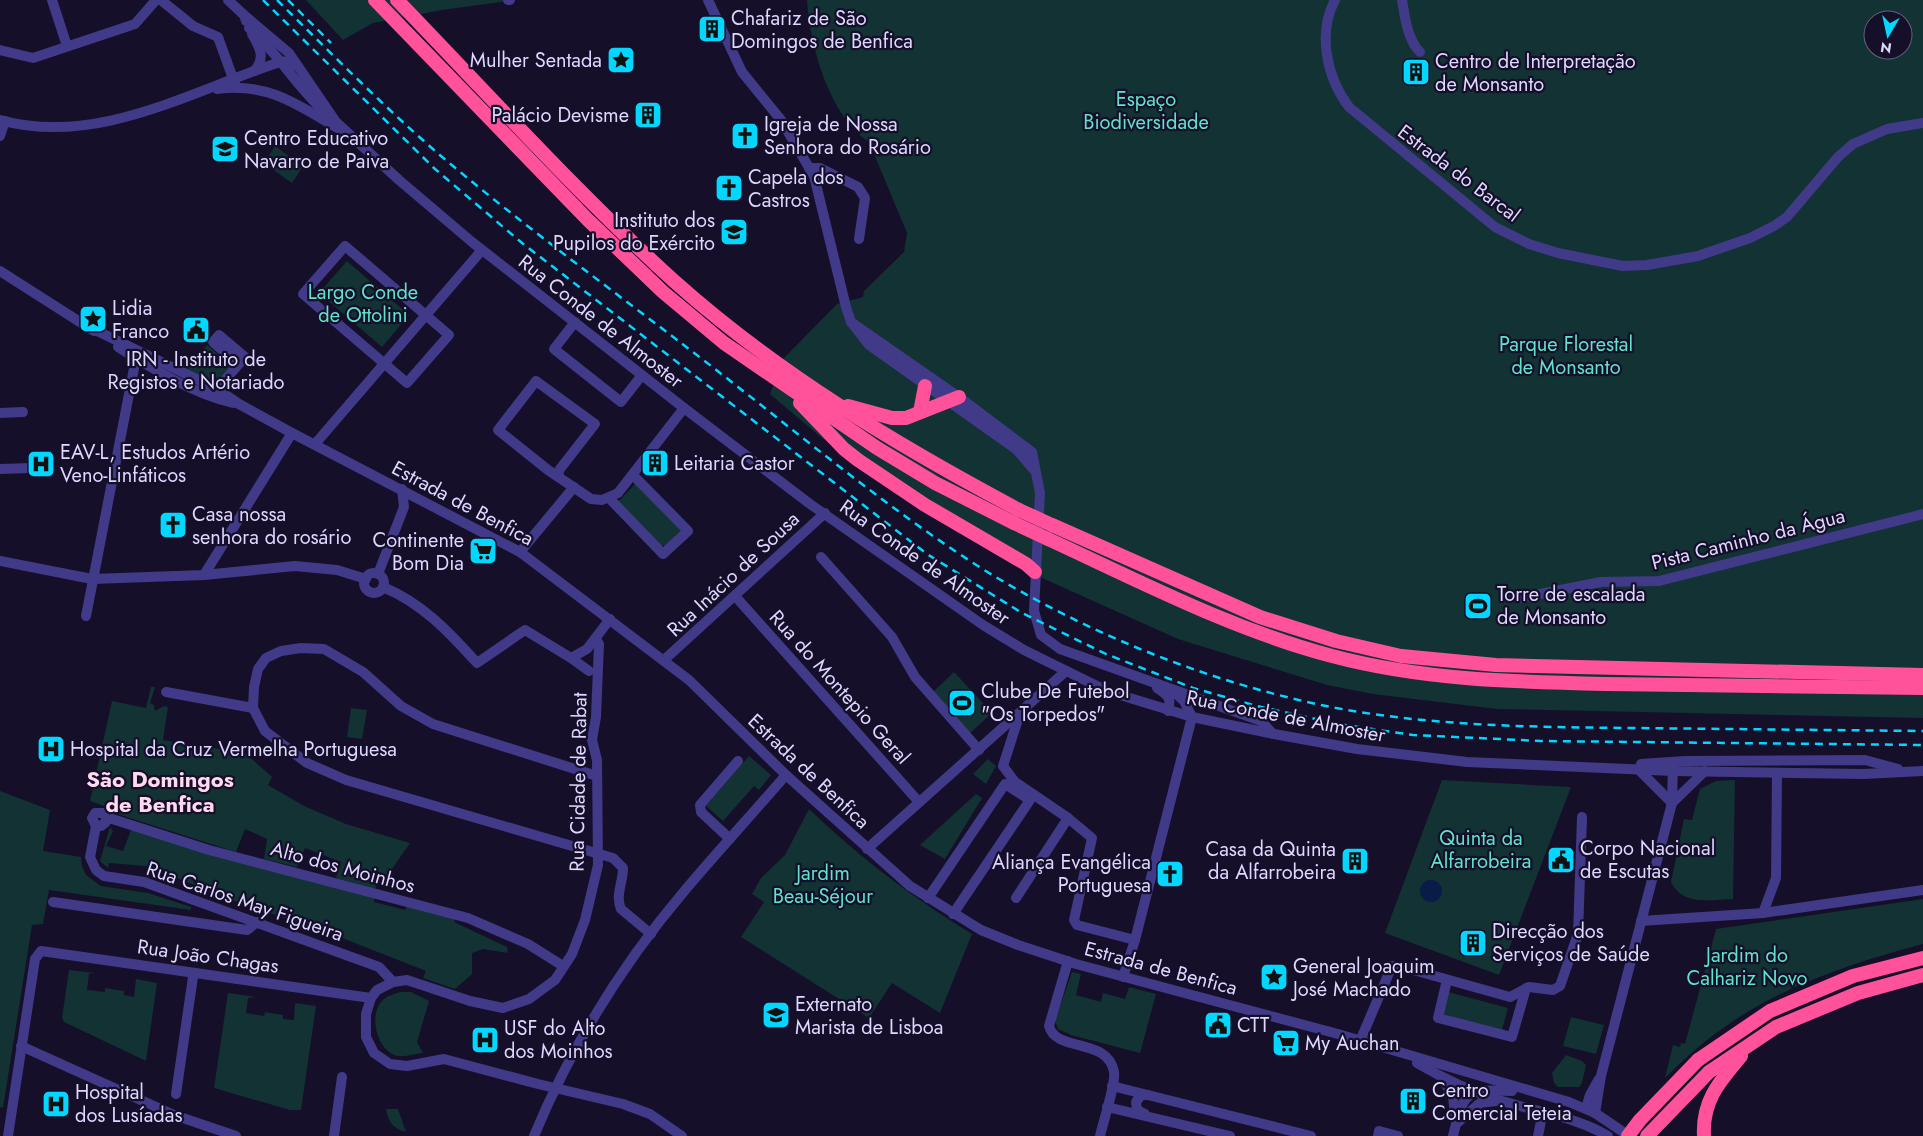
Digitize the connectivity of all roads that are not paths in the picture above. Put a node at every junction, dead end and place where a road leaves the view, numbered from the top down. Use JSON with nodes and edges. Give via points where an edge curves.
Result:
{"nodes":[{"id":1,"x":52,"y":0,"type":"edge"},
{"id":2,"x":156,"y":0,"type":"edge"},
{"id":3,"x":161,"y":0,"type":"edge"},
{"id":4,"x":228,"y":0,"type":"edge"},
{"id":5,"x":375,"y":0,"type":"edge"},
{"id":6,"x":397,"y":0,"type":"edge"},
{"id":7,"x":708,"y":0,"type":"edge"},
{"id":8,"x":1335,"y":0,"type":"edge"},
{"id":9,"x":1402,"y":0,"type":"edge"},
{"id":10,"x":244,"y":15,"type":"junction"},
{"id":11,"x":249,"y":28,"type":"junction"},
{"id":12,"x":67,"y":46,"type":"junction"},
{"id":13,"x":0,"y":50,"type":"edge"},
{"id":14,"x":1420,"y":52,"type":"dead end"},
{"id":15,"x":280,"y":62,"type":"junction"},
{"id":16,"x":302,"y":70,"type":"junction"},
{"id":17,"x":254,"y":71,"type":"junction"},
{"id":18,"x":232,"y":79,"type":"junction"},
{"id":19,"x":243,"y":87,"type":"junction"},
{"id":20,"x":200,"y":93,"type":"junction"},
{"id":21,"x":2,"y":120,"type":"edge"},
{"id":22,"x":336,"y":122,"type":"junction"},
{"id":23,"x":1923,"y":123,"type":"edge"},
{"id":24,"x":0,"y":136,"type":"edge"},
{"id":25,"x":351,"y":136,"type":"junction"},
{"id":26,"x":809,"y":168,"type":"junction"},
{"id":27,"x":859,"y":239,"type":"dead end"},
{"id":28,"x":482,"y":250,"type":"junction"},
{"id":29,"x":0,"y":270,"type":"edge"},
{"id":30,"x":425,"y":315,"type":"junction"},
{"id":31,"x":575,"y":322,"type":"junction"},
{"id":32,"x":851,"y":322,"type":"junction"},
{"id":33,"x":89,"y":327,"type":"junction"},
{"id":34,"x":133,"y":348,"type":"junction"},
{"id":35,"x":136,"y":358,"type":"junction"},
{"id":36,"x":238,"y":364,"type":"dead end"},
{"id":37,"x":384,"y":364,"type":"junction"},
{"id":38,"x":642,"y":375,"type":"junction"},
{"id":39,"x":784,"y":386,"type":"junction"},
{"id":40,"x":925,"y":386,"type":"junction"},
{"id":41,"x":216,"y":389,"type":"junction"},
{"id":42,"x":953,"y":399,"type":"junction"},
{"id":43,"x":835,"y":403,"type":"junction"},
{"id":44,"x":238,"y":404,"type":"junction"},
{"id":45,"x":684,"y":408,"type":"junction"},
{"id":46,"x":23,"y":412,"type":"dead end"},
{"id":47,"x":920,"y":412,"type":"junction"},
{"id":48,"x":0,"y":413,"type":"edge"},
{"id":49,"x":292,"y":433,"type":"junction"},
{"id":50,"x":315,"y":444,"type":"junction"},
{"id":51,"x":31,"y":468,"type":"dead end"},
{"id":52,"x":0,"y":469,"type":"edge"},
{"id":53,"x":558,"y":475,"type":"junction"},
{"id":54,"x":633,"y":475,"type":"junction"},
{"id":55,"x":574,"y":487,"type":"junction"},
{"id":56,"x":402,"y":489,"type":"junction"},
{"id":57,"x":609,"y":498,"type":"junction"},
{"id":58,"x":825,"y":513,"type":"junction"},
{"id":59,"x":1923,"y":514,"type":"edge"},
{"id":60,"x":1017,"y":516,"type":"junction"},
{"id":61,"x":520,"y":552,"type":"junction"},
{"id":62,"x":821,"y":557,"type":"dead end"},
{"id":63,"x":0,"y":561,"type":"edge"},
{"id":64,"x":1035,"y":572,"type":"junction"},
{"id":65,"x":378,"y":574,"type":"junction"},
{"id":66,"x":204,"y":575,"type":"junction"},
{"id":67,"x":92,"y":579,"type":"junction"},
{"id":68,"x":366,"y":579,"type":"junction"},
{"id":69,"x":383,"y":587,"type":"junction"},
{"id":70,"x":735,"y":596,"type":"junction"},
{"id":71,"x":1520,"y":598,"type":"dead end"},
{"id":72,"x":86,"y":616,"type":"dead end"},
{"id":73,"x":607,"y":622,"type":"junction"},
{"id":74,"x":596,"y":639,"type":"junction"},
{"id":75,"x":571,"y":658,"type":"junction"},
{"id":76,"x":664,"y":660,"type":"junction"},
{"id":77,"x":590,"y":671,"type":"dead end"},
{"id":78,"x":1066,"y":671,"type":"junction"},
{"id":79,"x":1923,"y":675,"type":"edge"},
{"id":80,"x":1146,"y":680,"type":"junction"},
{"id":81,"x":1169,"y":688,"type":"junction"},
{"id":82,"x":1923,"y":688,"type":"edge"},
{"id":83,"x":166,"y":692,"type":"dead end"},
{"id":84,"x":253,"y":708,"type":"junction"},
{"id":85,"x":1168,"y":710,"type":"junction"},
{"id":86,"x":1020,"y":713,"type":"junction"},
{"id":87,"x":1192,"y":717,"type":"junction"},
{"id":88,"x":1274,"y":734,"type":"junction"},
{"id":89,"x":979,"y":750,"type":"junction"},
{"id":90,"x":738,"y":761,"type":"dead end"},
{"id":91,"x":1673,"y":766,"type":"junction"},
{"id":92,"x":1605,"y":768,"type":"junction"},
{"id":93,"x":1638,"y":769,"type":"junction"},
{"id":94,"x":1705,"y":771,"type":"junction"},
{"id":95,"x":1906,"y":771,"type":"junction"},
{"id":96,"x":1923,"y":771,"type":"edge"},
{"id":97,"x":1778,"y":773,"type":"junction"},
{"id":98,"x":786,"y":775,"type":"junction"},
{"id":99,"x":597,"y":776,"type":"junction"},
{"id":100,"x":919,"y":802,"type":"junction"},
{"id":101,"x":1672,"y":803,"type":"junction"},
{"id":102,"x":106,"y":817,"type":"joint"},
{"id":103,"x":1582,"y":817,"type":"dead end"},
{"id":104,"x":1068,"y":818,"type":"junction"},
{"id":105,"x":730,"y":839,"type":"junction"},
{"id":106,"x":867,"y":849,"type":"junction"},
{"id":107,"x":599,"y":854,"type":"junction"},
{"id":108,"x":1923,"y":890,"type":"edge"},
{"id":109,"x":928,"y":898,"type":"junction"},
{"id":110,"x":1016,"y":898,"type":"dead end"},
{"id":111,"x":53,"y":902,"type":"dead end"},
{"id":112,"x":1763,"y":913,"type":"junction"},
{"id":113,"x":953,"y":914,"type":"junction"},
{"id":114,"x":1641,"y":921,"type":"junction"},
{"id":115,"x":257,"y":922,"type":"junction"},
{"id":116,"x":651,"y":934,"type":"junction"},
{"id":117,"x":1134,"y":945,"type":"junction"},
{"id":118,"x":1923,"y":958,"type":"edge"},
{"id":119,"x":1068,"y":961,"type":"junction"},
{"id":120,"x":564,"y":966,"type":"junction"},
{"id":121,"x":1923,"y":975,"type":"edge"},
{"id":122,"x":193,"y":977,"type":"dead end"},
{"id":123,"x":1123,"y":977,"type":"junction"},
{"id":124,"x":1447,"y":980,"type":"junction"},
{"id":125,"x":394,"y":982,"type":"junction"},
{"id":126,"x":1141,"y":982,"type":"junction"},
{"id":127,"x":1526,"y":988,"type":"junction"},
{"id":128,"x":371,"y":998,"type":"junction"},
{"id":129,"x":1360,"y":1041,"type":"junction"},
{"id":130,"x":1752,"y":1042,"type":"junction"},
{"id":131,"x":20,"y":1046,"type":"junction"},
{"id":132,"x":1406,"y":1056,"type":"junction"},
{"id":133,"x":1437,"y":1074,"type":"junction"},
{"id":134,"x":342,"y":1078,"type":"dead end"},
{"id":135,"x":1112,"y":1086,"type":"junction"},
{"id":136,"x":554,"y":1088,"type":"junction"},
{"id":137,"x":1526,"y":1091,"type":"junction"},
{"id":138,"x":1475,"y":1092,"type":"junction"},
{"id":139,"x":176,"y":1094,"type":"dead end"},
{"id":140,"x":1151,"y":1096,"type":"junction"},
{"id":141,"x":1502,"y":1101,"type":"junction"},
{"id":142,"x":1107,"y":1107,"type":"junction"},
{"id":143,"x":1529,"y":1108,"type":"junction"},
{"id":144,"x":1591,"y":1110,"type":"junction"},
{"id":145,"x":1146,"y":1115,"type":"junction"},
{"id":146,"x":1456,"y":1124,"type":"junction"},
{"id":147,"x":1625,"y":1133,"type":"edge"},
{"id":148,"x":8,"y":1136,"type":"edge"},
{"id":149,"x":236,"y":1136,"type":"edge"},
{"id":150,"x":334,"y":1136,"type":"edge"},
{"id":151,"x":534,"y":1136,"type":"edge"},
{"id":152,"x":682,"y":1136,"type":"edge"},
{"id":153,"x":1100,"y":1136,"type":"edge"},
{"id":154,"x":1230,"y":1136,"type":"edge"},
{"id":155,"x":1312,"y":1136,"type":"edge"},
{"id":156,"x":1378,"y":1136,"type":"edge"},
{"id":157,"x":1398,"y":1136,"type":"edge"},
{"id":158,"x":1453,"y":1136,"type":"edge"},
{"id":159,"x":1538,"y":1136,"type":"edge"},
{"id":160,"x":1608,"y":1136,"type":"edge"},
{"id":161,"x":1647,"y":1136,"type":"edge"},
{"id":162,"x":1704,"y":1136,"type":"edge"}],
"edges":[{"from":1,"to":12,"type":"street"},
{"from":2,"to":12,"type":"street","via":[[135,24]]},
{"from":3,"to":18,"type":"street","via":[[193,26],[218,37]]},
{"from":4,"to":10,"type":"street","name":"Rua Conde de Almoster"},
{"from":5,"to":39,"type":"highway","via":[[588,220],[663,292],[724,343]]},
{"from":6,"to":43,"type":"highway","via":[[598,209],[675,282],[734,330]]},
{"from":7,"to":26,"type":"street","via":[[742,72],[781,120]]},
{"from":8,"to":23,"type":"street","name":"Estrada do Barcal","via":[[1326,34],[1327,54],[1335,86],[1349,107],[1495,227],[1529,244],[1558,253],[1622,266],[1664,262],[1723,248],[1750,238],[1787,217],[1853,144],[1887,128]]},
{"from":9,"to":14,"type":"street","via":[[1406,22]]},
{"from":10,"to":11,"type":"street"},
{"from":10,"to":16,"type":"street","name":"Rua Conde de Almoster","via":[[289,53]]},
{"from":11,"to":15,"type":"street","via":[[264,40]]},
{"from":11,"to":17,"type":"street","via":[[261,54]]},
{"from":12,"to":13,"type":"street","via":[[33,58]]},
{"from":15,"to":16,"type":"street","via":[[290,62]]},
{"from":15,"to":17,"type":"street"},
{"from":15,"to":22,"type":"street","via":[[310,99]]},
{"from":16,"to":22,"type":"street","name":"Rua Conde de Almoster"},
{"from":17,"to":18,"type":"street"},
{"from":18,"to":19,"type":"street"},
{"from":18,"to":20,"type":"street"},
{"from":19,"to":20,"type":"street"},
{"from":19,"to":25,"type":"street","via":[[277,94]]},
{"from":20,"to":21,"type":"street","via":[[114,120],[84,125],[50,126]]},
{"from":21,"to":24,"type":"street"},
{"from":22,"to":25,"type":"street","name":"Rua Conde de Almoster"},
{"from":25,"to":28,"type":"street","name":"Rua Conde de Almoster"},
{"from":26,"to":27,"type":"street","via":[[820,168],[858,187],[865,198]]},
{"from":26,"to":32,"type":"street","via":[[814,176]]},
{"from":28,"to":30,"type":"street"},
{"from":28,"to":31,"type":"street","name":"Rua Conde de Almoster"},
{"from":29,"to":33,"type":"street","name":"Estrada de Benfica"},
{"from":30,"to":37,"type":"street"},
{"from":30,"to":37,"type":"street","via":[[449,335],[407,383]]},
{"from":30,"to":37,"type":"street","via":[[345,246],[303,294]]},
{"from":31,"to":38,"type":"street","name":"Rua Conde de Almoster"},
{"from":31,"to":38,"type":"street","via":[[554,349],[621,402]]},
{"from":32,"to":40,"type":"street","via":[[869,345]]},
{"from":32,"to":42,"type":"street"},
{"from":33,"to":34,"type":"street","name":"Estrada de Benfica"},
{"from":33,"to":35,"type":"street","name":"Estrada de Benfica"},
{"from":34,"to":35,"type":"street"},
{"from":34,"to":41,"type":"street","name":"Estrada de Benfica"},
{"from":35,"to":44,"type":"street","name":"Estrada de Benfica","via":[[211,397]]},
{"from":35,"to":67,"type":"street"},
{"from":36,"to":41,"type":"street"},
{"from":37,"to":50,"type":"street"},
{"from":38,"to":45,"type":"street","name":"Rua Conde de Almoster"},
{"from":39,"to":60,"type":"highway","via":[[935,483]]},
{"from":39,"to":64,"type":"highway","via":[[851,455]]},
{"from":40,"to":42,"type":"street"},
{"from":40,"to":47,"type":"highway"},
{"from":41,"to":44,"type":"street","name":"Estrada de Benfica"},
{"from":42,"to":47,"type":"highway"},
{"from":42,"to":64,"type":"street","via":[[1032,452],[1040,494]]},
{"from":43,"to":47,"type":"highway","via":[[892,418],[906,418]]},
{"from":43,"to":60,"type":"highway"},
{"from":44,"to":49,"type":"street","name":"Estrada de Benfica"},
{"from":45,"to":54,"type":"street"},
{"from":45,"to":58,"type":"street","name":"Rua Conde de Almoster"},
{"from":46,"to":48,"type":"street"},
{"from":49,"to":50,"type":"street","name":"Estrada de Benfica"},
{"from":49,"to":66,"type":"street"},
{"from":50,"to":56,"type":"street","name":"Estrada de Benfica"},
{"from":51,"to":52,"type":"street"},
{"from":53,"to":53,"type":"street","via":[[595,424],[536,381],[498,430]]},
{"from":53,"to":55,"type":"street"},
{"from":54,"to":57,"type":"street","via":[[618,493]]},
{"from":54,"to":57,"type":"street","via":[[688,531],[664,554]]},
{"from":55,"to":57,"type":"street","via":[[590,499]]},
{"from":55,"to":61,"type":"street"},
{"from":56,"to":61,"type":"street","name":"Estrada de Benfica"},
{"from":56,"to":65,"type":"street","via":[[404,507]]},
{"from":58,"to":70,"type":"street","name":"Rua Inácio de Sousa"},
{"from":58,"to":78,"type":"street","name":"Rua Conde de Almoster","via":[[983,625]]},
{"from":59,"to":71,"type":"street","name":"Pista Caminho da Água","via":[[1659,581],[1601,582]]},
{"from":60,"to":79,"type":"highway","bridge":true,"via":[[1052,525],[1260,618],[1336,642],[1401,656],[1496,665]]},
{"from":60,"to":82,"type":"highway","bridge":true,"via":[[1048,540],[1193,606],[1332,656],[1398,670],[1495,682]]},
{"from":61,"to":73,"type":"street","name":"Estrada de Benfica"},
{"from":62,"to":89,"type":"street","via":[[892,637],[915,677]]},
{"from":63,"to":67,"type":"street"},
{"from":64,"to":80,"type":"street","via":[[1034,612],[1038,631],[1047,642]]},
{"from":65,"to":68,"type":"street","via":[[370,574]]},
{"from":65,"to":69,"type":"street","via":[[383,578]]},
{"from":66,"to":67,"type":"street"},
{"from":66,"to":68,"type":"street","via":[[295,566],[337,570]]},
{"from":67,"to":72,"type":"street"},
{"from":68,"to":69,"type":"street","via":[[365,586],[370,592],[377,592]]},
{"from":69,"to":75,"type":"street","name":"Rua Cidade de Rabat","via":[[423,610],[446,629],[477,663],[525,630]]},
{"from":70,"to":76,"type":"street","name":"Rua Inácio de Sousa"},
{"from":70,"to":100,"type":"street","name":"Rua do Montepio Geral"},
{"from":73,"to":74,"type":"street"},
{"from":73,"to":76,"type":"street","name":"Estrada de Benfica"},
{"from":74,"to":75,"type":"street","via":[[587,649]]},
{"from":74,"to":99,"type":"street","name":"Rua Cidade de Rabat","via":[[599,644],[592,740]]},
{"from":75,"to":77,"type":"street","name":"Rua Cidade de Rabat"},
{"from":76,"to":98,"type":"street","name":"Estrada de Benfica","via":[[689,680]]},
{"from":78,"to":85,"type":"street","name":"Rua Conde de Almoster","via":[[1107,691]]},
{"from":78,"to":86,"type":"street"},
{"from":80,"to":81,"type":"street"},
{"from":80,"to":85,"type":"street","via":[[1169,697]]},
{"from":81,"to":87,"type":"street","via":[[1184,701]]},
{"from":81,"to":88,"type":"street","via":[[1261,721]]},
{"from":83,"to":84,"type":"street"},
{"from":84,"to":99,"type":"street","via":[[258,669],[266,658],[281,651],[324,649],[346,660],[401,706],[433,724]]},
{"from":84,"to":107,"type":"street","via":[[265,731],[307,763],[346,780]]},
{"from":85,"to":87,"type":"street","name":"Rua Conde de Almoster"},
{"from":86,"to":89,"type":"street"},
{"from":86,"to":104,"type":"street","via":[[1003,766],[1015,782]]},
{"from":87,"to":88,"type":"street","name":"Rua Conde de Almoster"},
{"from":87,"to":117,"type":"street"},
{"from":88,"to":92,"type":"street","name":"Rua Conde de Almoster","via":[[1363,750],[1467,762]]},
{"from":89,"to":100,"type":"street"},
{"from":90,"to":105,"type":"street","via":[[700,806],[701,812]]},
{"from":91,"to":92,"type":"street"},
{"from":91,"to":93,"type":"street","name":"Rua Conde de Almoster"},
{"from":91,"to":94,"type":"street"},
{"from":91,"to":95,"type":"street","via":[[1866,760]]},
{"from":91,"to":101,"type":"street"},
{"from":92,"to":93,"type":"street","name":"Rua Conde de Almoster"},
{"from":93,"to":101,"type":"street"},
{"from":94,"to":97,"type":"street"},
{"from":94,"to":101,"type":"street"},
{"from":95,"to":96,"type":"street"},
{"from":95,"to":97,"type":"street"},
{"from":97,"to":112,"type":"street","via":[[1776,878]]},
{"from":98,"to":105,"type":"street"},
{"from":98,"to":106,"type":"street","name":"Estrada de Benfica"},
{"from":99,"to":107,"type":"street","name":"Rua Cidade de Rabat"},
{"from":100,"to":106,"type":"street"},
{"from":101,"to":114,"type":"street"},
{"from":102,"to":115,"type":"street","name":"Rua Carlos May Figueira","via":[[100,812],[95,813],[90,857],[96,870],[104,876],[144,882]]},
{"from":102,"to":120,"type":"street","name":"Alto dos Moinhos","via":[[209,850],[468,918],[528,944]]},
{"from":103,"to":127,"type":"street","via":[[1578,934],[1564,979],[1553,990],[1533,986]]},
{"from":104,"to":110,"type":"street"},
{"from":104,"to":117,"type":"street","via":[[1092,838],[1074,920],[1077,925]]},
{"from":105,"to":116,"type":"street","via":[[685,889]]},
{"from":106,"to":109,"type":"street","name":"Estrada de Benfica"},
{"from":107,"to":116,"type":"street","via":[[613,858],[623,868],[618,895],[620,909]]},
{"from":107,"to":120,"type":"street","name":"Rua Cidade de Rabat","via":[[585,920]]},
{"from":108,"to":112,"type":"street"},
{"from":109,"to":113,"type":"street","name":"Estrada de Benfica"},
{"from":109,"to":113,"type":"street","via":[[1004,784],[1030,800]]},
{"from":111,"to":115,"type":"street","via":[[248,930]]},
{"from":112,"to":114,"type":"street"},
{"from":113,"to":119,"type":"street","name":"Estrada de Benfica","via":[[1018,946]]},
{"from":114,"to":144,"type":"street","via":[[1601,1076],[1590,1095]]},
{"from":115,"to":125,"type":"street","name":"Rua Carlos May Figueira","via":[[379,967]]},
{"from":116,"to":136,"type":"street","via":[[603,1004]]},
{"from":117,"to":123,"type":"street"},
{"from":117,"to":126,"type":"street","via":[[1133,971]]},
{"from":118,"to":147,"type":"highway","bridge":true,"via":[[1853,976],[1770,1011],[1698,1060]]},
{"from":119,"to":123,"type":"street","name":"Estrada de Benfica"},
{"from":119,"to":135,"type":"street","via":[[1051,1015],[1050,1030],[1061,1039],[1102,1053],[1114,1071]]},
{"from":120,"to":125,"type":"street","name":"Rua Cidade de Rabat","via":[[555,980],[529,999],[503,1008],[470,1001],[407,980]]},
{"from":121,"to":130,"type":"highway","via":[[1858,993],[1776,1027]]},
{"from":122,"to":139,"type":"street"},
{"from":123,"to":126,"type":"street","name":"Estrada de Benfica"},
{"from":124,"to":127,"type":"street","via":[[1510,997]]},
{"from":124,"to":127,"type":"street","via":[[1438,1018],[1512,1037]]},
{"from":124,"to":129,"type":"street","via":[[1399,966],[1390,968]]},
{"from":125,"to":128,"type":"street","via":[[377,990]]},
{"from":126,"to":129,"type":"street","name":"Estrada de Benfica"},
{"from":128,"to":131,"type":"street","name":"Rua João Chagas","via":[[39,951]]},
{"from":128,"to":136,"type":"street","via":[[366,1014],[366,1037],[374,1053],[390,1064],[406,1066],[444,1059]]},
{"from":129,"to":132,"type":"street","name":"Estrada de Benfica"},
{"from":130,"to":161,"type":"highway","via":[[1709,1072]]},
{"from":130,"to":162,"type":"highway","via":[[1711,1095],[1703,1118]]},
{"from":131,"to":148,"type":"street"},
{"from":131,"to":149,"type":"street","via":[[174,1115]]},
{"from":132,"to":133,"type":"street","name":"Estrada de Benfica"},
{"from":132,"to":137,"type":"street","name":"Estrada de Benfica"},
{"from":133,"to":138,"type":"street","name":"Estrada de Benfica"},
{"from":133,"to":146,"type":"street","via":[[1451,1089]]},
{"from":134,"to":150,"type":"street"},
{"from":135,"to":140,"type":"street"},
{"from":135,"to":142,"type":"street"},
{"from":136,"to":151,"type":"street"},
{"from":136,"to":152,"type":"street","via":[[636,1108]]},
{"from":137,"to":138,"type":"street","via":[[1487,1089]]},
{"from":137,"to":144,"type":"street","name":"Estrada de Benfica"},
{"from":138,"to":141,"type":"street","name":"Estrada de Benfica"},
{"from":138,"to":146,"type":"street","via":[[1464,1101]]},
{"from":140,"to":145,"type":"street","via":[[1141,1095],[1136,1102],[1137,1110]]},
{"from":140,"to":155,"type":"street"},
{"from":141,"to":143,"type":"street","name":"Estrada de Benfica"},
{"from":141,"to":146,"type":"street","via":[[1480,1103]]},
{"from":142,"to":145,"type":"street"},
{"from":142,"to":153,"type":"street"},
{"from":143,"to":159,"type":"street","via":[[1541,1121]]},
{"from":143,"to":160,"type":"street","name":"Estrada de Benfica","via":[[1577,1121]]},
{"from":144,"to":147,"type":"street","name":"Estrada de Benfica"},
{"from":145,"to":154,"type":"street"},
{"from":146,"to":158,"type":"street"},
{"from":156,"to":157,"type":"street","via":[[1379,1131]]}]}
